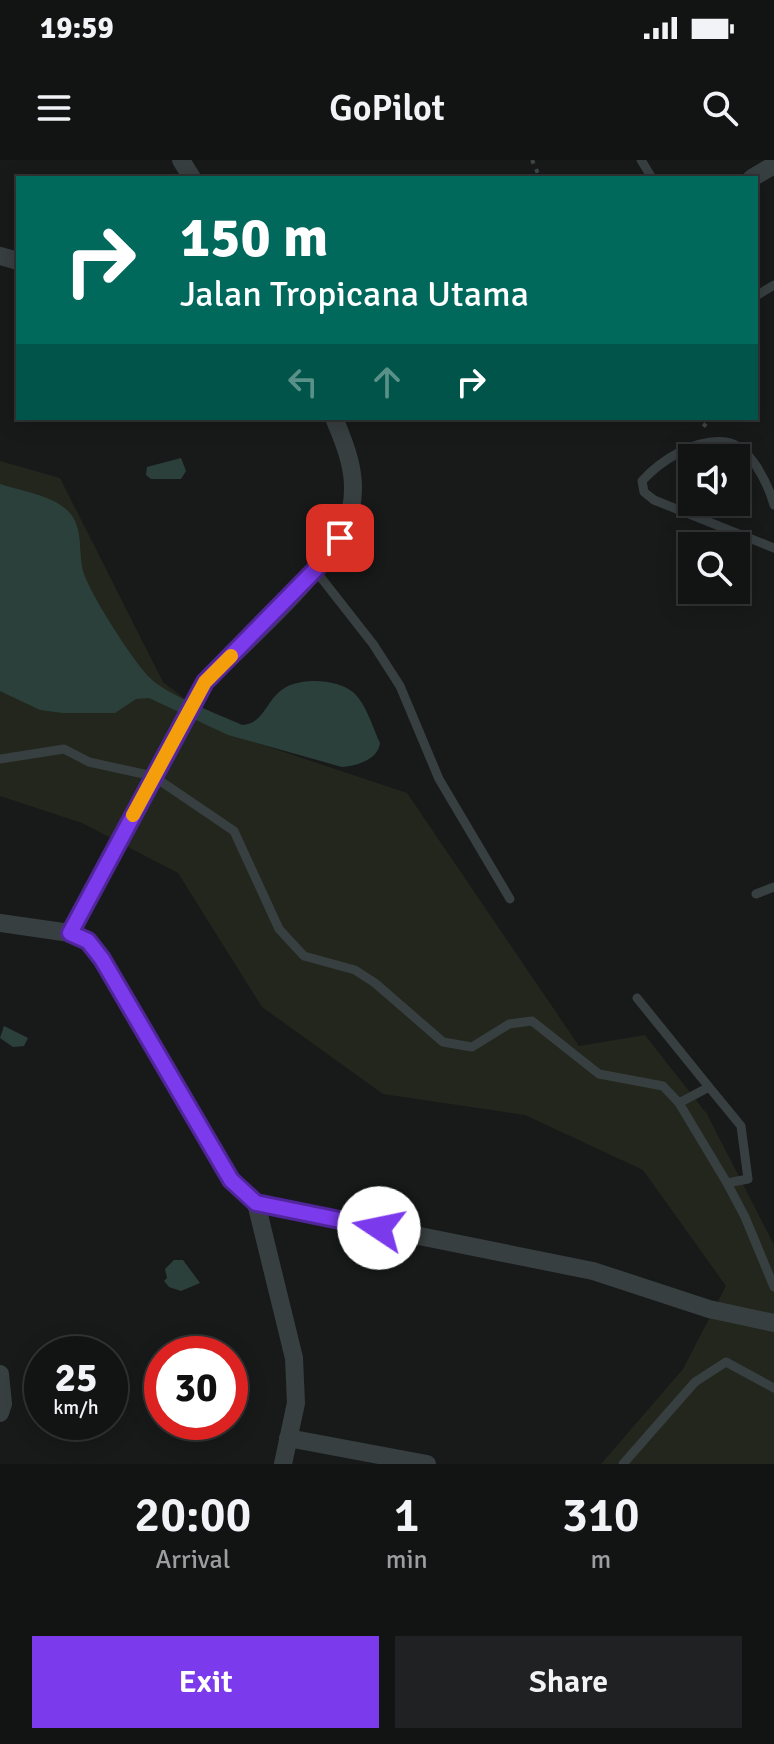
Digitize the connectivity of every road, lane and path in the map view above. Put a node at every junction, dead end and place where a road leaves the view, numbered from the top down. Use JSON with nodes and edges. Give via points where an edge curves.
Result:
{"nodes":[{"id":1,"x":774,"y":165,"type":"edge"},
{"id":2,"x":755,"y":176,"type":"edge"},
{"id":3,"x":335,"y":420,"type":"edge"},
{"id":4,"x":774,"y":505,"type":"edge"},
{"id":5,"x":774,"y":548,"type":"edge"},
{"id":6,"x":315,"y":570,"type":"junction"},
{"id":7,"x":0,"y":759,"type":"edge"},
{"id":8,"x":774,"y":887,"type":"edge"},
{"id":9,"x":756,"y":894,"type":"dead end"},
{"id":10,"x":510,"y":899,"type":"dead end"},
{"id":11,"x":0,"y":923,"type":"edge"},
{"id":12,"x":70,"y":933,"type":"junction"},
{"id":13,"x":637,"y":998,"type":"dead end"},
{"id":14,"x":709,"y":1087,"type":"junction"},
{"id":15,"x":679,"y":1103,"type":"junction"},
{"id":16,"x":727,"y":1183,"type":"junction"},
{"id":17,"x":256,"y":1203,"type":"junction"},
{"id":18,"x":774,"y":1287,"type":"edge"},
{"id":19,"x":774,"y":1323,"type":"edge"},
{"id":20,"x":0,"y":1374,"type":"edge"},
{"id":21,"x":774,"y":1388,"type":"edge"},
{"id":22,"x":0,"y":1413,"type":"edge"},
{"id":23,"x":288,"y":1438,"type":"junction"},
{"id":24,"x":283,"y":1464,"type":"edge"},
{"id":25,"x":427,"y":1464,"type":"edge"},
{"id":26,"x":623,"y":1464,"type":"edge"}],
"edges":[{"from":1,"to":2,"type":"street"},
{"from":3,"to":6,"type":"street","via":[[348,449],[351,506],[340,538]]},
{"from":4,"to":5,"type":"lane","via":[[754,461],[729,442],[702,443],[642,481],[644,492],[654,500]]},
{"from":6,"to":10,"type":"lane","via":[[400,686],[439,779]]},
{"from":6,"to":12,"type":"street","bridge":true,"via":[[205,682]]},
{"from":7,"to":15,"type":"lane","via":[[64,749],[89,762],[153,776],[234,831],[279,929],[304,956],[355,970],[443,1042],[472,1047],[509,1024],[532,1021],[599,1074],[663,1086]]},
{"from":8,"to":9,"type":"lane"},
{"from":11,"to":12,"type":"street"},
{"from":12,"to":17,"type":"street","via":[[88,941],[102,959],[231,1180]]},
{"from":13,"to":14,"type":"lane"},
{"from":14,"to":15,"type":"lane"},
{"from":14,"to":16,"type":"lane","via":[[741,1126],[748,1179]]},
{"from":15,"to":16,"type":"lane"},
{"from":16,"to":18,"type":"lane"},
{"from":17,"to":19,"type":"street","via":[[593,1271],[709,1309]]},
{"from":17,"to":23,"type":"street","via":[[294,1358],[296,1403]]},
{"from":20,"to":22,"type":"street"},
{"from":21,"to":26,"type":"lane","via":[[726,1362],[695,1382]]},
{"from":23,"to":24,"type":"street"},
{"from":23,"to":25,"type":"street"}]}
